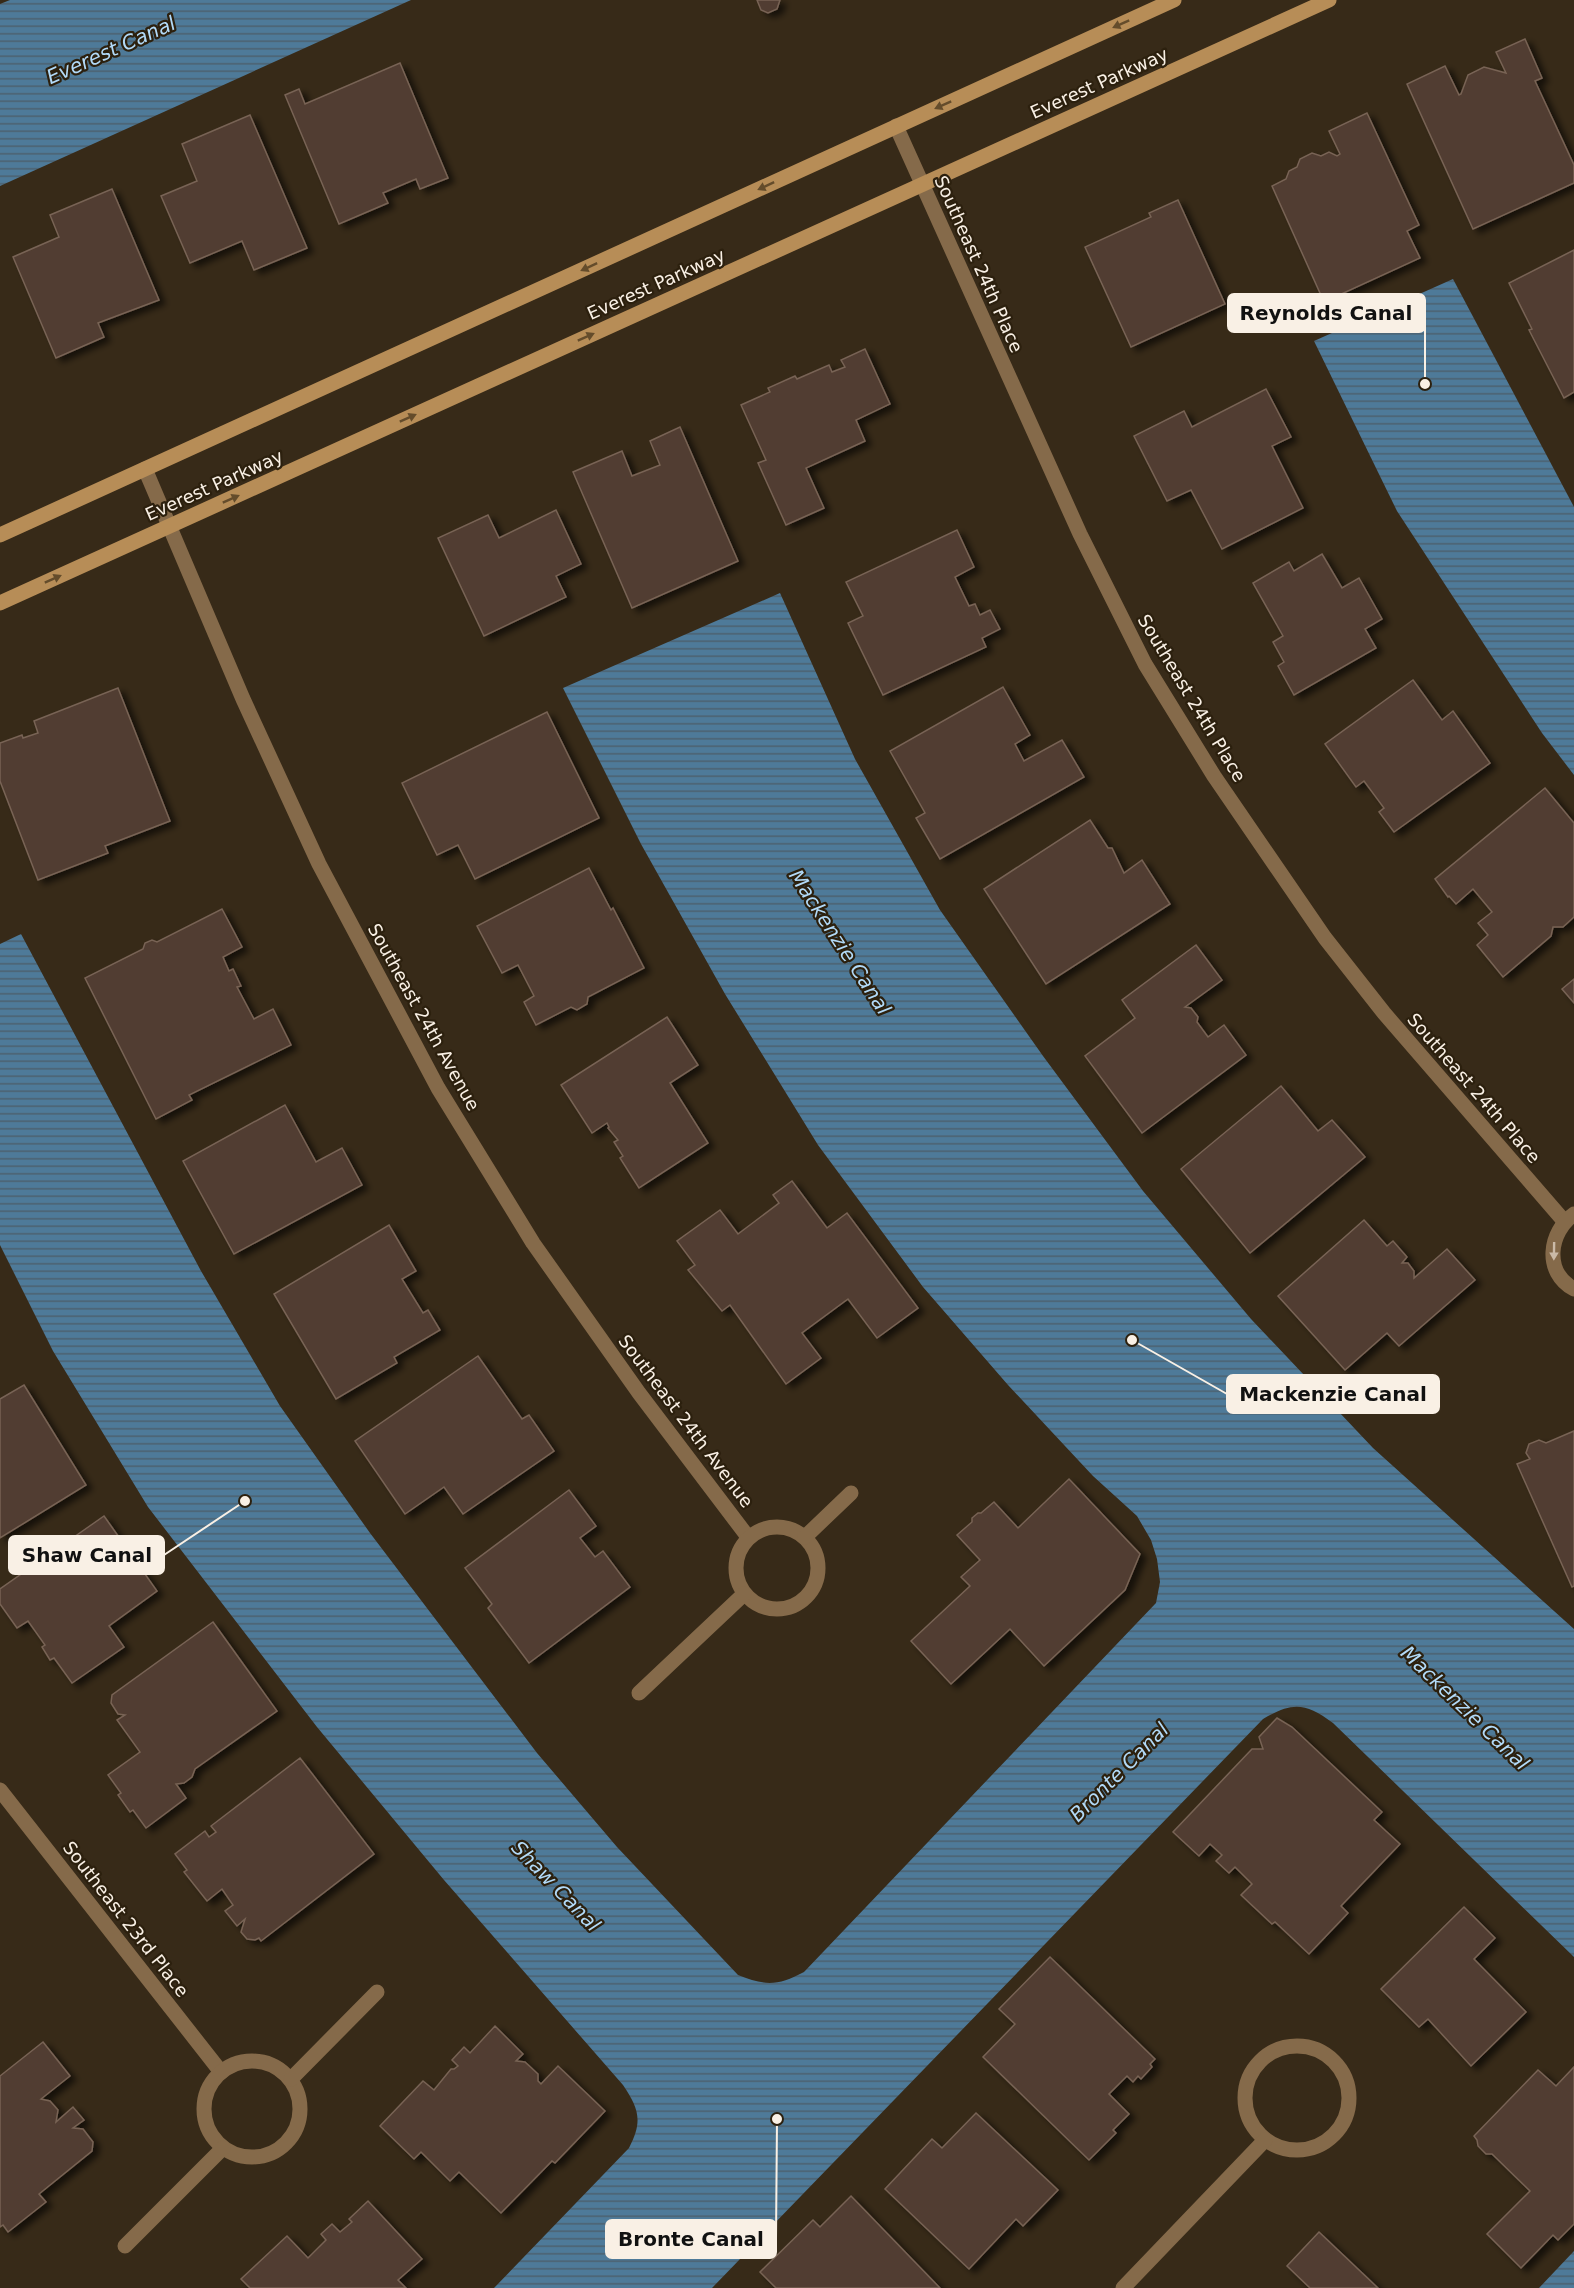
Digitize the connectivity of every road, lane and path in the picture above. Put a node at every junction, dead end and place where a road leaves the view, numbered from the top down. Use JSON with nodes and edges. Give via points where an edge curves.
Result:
{"nodes":[{"id":1,"x":1174,"y":0,"type":"edge"},
{"id":2,"x":1329,"y":0,"type":"edge"},
{"id":3,"x":896,"y":126,"type":"junction"},
{"id":4,"x":922,"y":185,"type":"junction"},
{"id":5,"x":145,"y":470,"type":"junction"},
{"id":6,"x":170,"y":526,"type":"junction"},
{"id":7,"x":0,"y":535,"type":"edge"},
{"id":8,"x":0,"y":603,"type":"edge"},
{"id":9,"x":1569,"y":1217,"type":"edge"},
{"id":10,"x":1574,"y":1289,"type":"edge"},
{"id":11,"x":851,"y":1493,"type":"dead end"},
{"id":12,"x":748,"y":1537,"type":"junction"},
{"id":13,"x":805,"y":1537,"type":"junction"},
{"id":14,"x":744,"y":1594,"type":"junction"},
{"id":15,"x":639,"y":1693,"type":"dead end"},
{"id":16,"x":0,"y":1790,"type":"edge"},
{"id":17,"x":377,"y":1992,"type":"dead end"},
{"id":18,"x":221,"y":2072,"type":"junction"},
{"id":19,"x":291,"y":2079,"type":"junction"},
{"id":20,"x":1265,"y":2140,"type":"junction"},
{"id":21,"x":223,"y":2148,"type":"junction"},
{"id":22,"x":125,"y":2246,"type":"dead end"},
{"id":23,"x":1123,"y":2288,"type":"edge"}],
"edges":[{"from":1,"to":3,"type":"street","one_way":true},
{"from":2,"to":4,"type":"street","name":"Everest Parkway"},
{"from":3,"to":4,"type":"street","name":"Southeast 24th Place"},
{"from":3,"to":5,"type":"street","one_way":true},
{"from":6,"to":4,"type":"street","name":"Everest Parkway","one_way":true},
{"from":4,"to":9,"type":"street","name":"Southeast 24th Place","via":[[1085,544],[1145,664],[1214,776],[1325,938],[1384,1013]]},
{"from":5,"to":6,"type":"street","name":"Southeast 24th Avenue"},
{"from":5,"to":7,"type":"street"},
{"from":8,"to":6,"type":"street","name":"Everest Parkway","one_way":true},
{"from":6,"to":12,"type":"street","name":"Southeast 24th Avenue","via":[[319,864],[438,1088],[533,1244]]},
{"from":9,"to":10,"type":"street","name":"Southeast 24th Place","one_way":true,"via":[[1556,1233],[1553,1261],[1558,1275]]},
{"from":11,"to":13,"type":"street"},
{"from":12,"to":13,"type":"street","name":"Southeast 24th Avenue","via":[[759,1530],[783,1526]]},
{"from":12,"to":14,"type":"street","name":"Southeast 24th Avenue","via":[[740,1547],[735,1571]]},
{"from":13,"to":14,"type":"street","via":[[818,1558],[818,1570],[809,1593],[800,1602],[771,1609],[753,1603]]},
{"from":14,"to":15,"type":"street"},
{"from":16,"to":18,"type":"street","name":"Southeast 23rd Place"},
{"from":17,"to":19,"type":"street"},
{"from":18,"to":19,"type":"street","via":[[250,2060],[265,2062]]},
{"from":18,"to":21,"type":"street","via":[[211,2083],[203,2110],[206,2125]]},
{"from":19,"to":21,"type":"street","via":[[301,2108],[292,2138],[267,2155],[236,2155]]},
{"from":20,"to":20,"type":"street","via":[[1281,2148],[1298,2150],[1316,2147],[1331,2138],[1349,2108],[1344,2073],[1334,2060],[1302,2045],[1269,2053],[1257,2064],[1247,2079],[1244,2096],[1246,2112]]},
{"from":20,"to":23,"type":"street"},
{"from":21,"to":22,"type":"street"}]}
